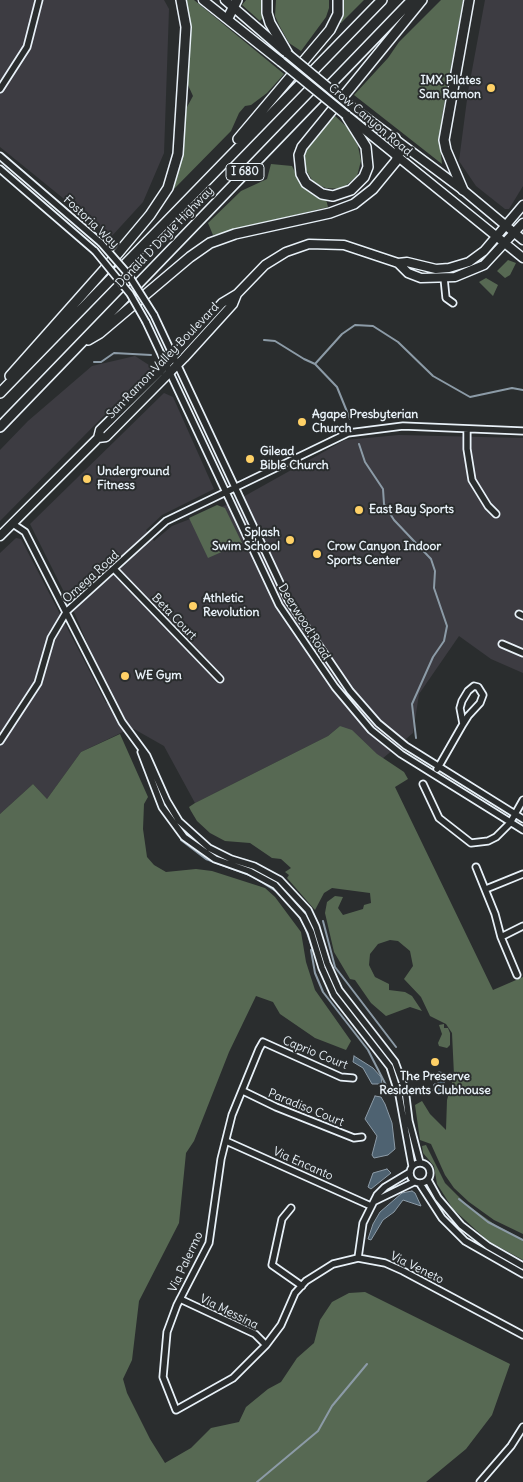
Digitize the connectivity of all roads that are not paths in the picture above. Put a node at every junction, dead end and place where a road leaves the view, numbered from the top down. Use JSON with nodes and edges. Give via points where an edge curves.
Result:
{"nodes":[{"id":1,"x":39,"y":0,"type":"edge"},
{"id":2,"x":181,"y":0,"type":"edge"},
{"id":3,"x":204,"y":0,"type":"edge"},
{"id":4,"x":225,"y":0,"type":"edge"},
{"id":5,"x":267,"y":0,"type":"edge"},
{"id":6,"x":338,"y":0,"type":"edge"},
{"id":7,"x":382,"y":0,"type":"edge"},
{"id":8,"x":412,"y":0,"type":"edge"},
{"id":9,"x":422,"y":0,"type":"edge"},
{"id":10,"x":469,"y":0,"type":"edge"},
{"id":11,"x":235,"y":4,"type":"edge"},
{"id":12,"x":228,"y":18,"type":"junction"},
{"id":13,"x":288,"y":54,"type":"junction"},
{"id":14,"x":0,"y":89,"type":"edge"},
{"id":15,"x":346,"y":115,"type":"junction"},
{"id":16,"x":395,"y":138,"type":"junction"},
{"id":17,"x":0,"y":156,"type":"edge"},
{"id":18,"x":398,"y":158,"type":"junction"},
{"id":19,"x":0,"y":169,"type":"edge"},
{"id":20,"x":204,"y":182,"type":"junction"},
{"id":21,"x":463,"y":190,"type":"junction"},
{"id":22,"x":523,"y":205,"type":"edge"},
{"id":23,"x":523,"y":223,"type":"edge"},
{"id":24,"x":506,"y":226,"type":"junction"},
{"id":25,"x":515,"y":233,"type":"junction"},
{"id":26,"x":497,"y":236,"type":"junction"},
{"id":27,"x":523,"y":240,"type":"edge"},
{"id":28,"x":505,"y":243,"type":"junction"},
{"id":29,"x":523,"y":258,"type":"edge"},
{"id":30,"x":398,"y":263,"type":"junction"},
{"id":31,"x":444,"y":278,"type":"junction"},
{"id":32,"x":237,"y":294,"type":"junction"},
{"id":33,"x":222,"y":303,"type":"junction"},
{"id":34,"x":453,"y":303,"type":"dead end"},
{"id":35,"x":154,"y":315,"type":"joint"},
{"id":36,"x":146,"y":322,"type":"joint"},
{"id":37,"x":211,"y":328,"type":"junction"},
{"id":38,"x":79,"y":345,"type":"junction"},
{"id":39,"x":172,"y":356,"type":"junction"},
{"id":40,"x":176,"y":365,"type":"junction"},
{"id":41,"x":167,"y":368,"type":"junction"},
{"id":42,"x":0,"y":388,"type":"edge"},
{"id":43,"x":0,"y":393,"type":"edge"},
{"id":44,"x":0,"y":427,"type":"edge"},
{"id":45,"x":467,"y":429,"type":"junction"},
{"id":46,"x":523,"y":430,"type":"edge"},
{"id":47,"x":234,"y":487,"type":"junction"},
{"id":48,"x":225,"y":492,"type":"junction"},
{"id":49,"x":496,"y":514,"type":"dead end"},
{"id":50,"x":13,"y":524,"type":"junction"},
{"id":51,"x":0,"y":536,"type":"edge"},
{"id":52,"x":114,"y":569,"type":"junction"},
{"id":53,"x":68,"y":611,"type":"junction"},
{"id":54,"x":502,"y":644,"type":"dead end"},
{"id":55,"x":523,"y":654,"type":"edge"},
{"id":56,"x":220,"y":679,"type":"dead end"},
{"id":57,"x":463,"y":724,"type":"junction"},
{"id":58,"x":0,"y":741,"type":"edge"},
{"id":59,"x":141,"y":750,"type":"junction"},
{"id":60,"x":439,"y":766,"type":"junction"},
{"id":61,"x":434,"y":774,"type":"junction"},
{"id":62,"x":423,"y":784,"type":"dead end"},
{"id":63,"x":523,"y":800,"type":"edge"},
{"id":64,"x":515,"y":815,"type":"junction"},
{"id":65,"x":523,"y":819,"type":"edge"},
{"id":66,"x":510,"y":823,"type":"junction"},
{"id":67,"x":523,"y":830,"type":"edge"},
{"id":68,"x":476,"y":866,"type":"dead end"},
{"id":69,"x":523,"y":874,"type":"edge"},
{"id":70,"x":486,"y":889,"type":"junction"},
{"id":71,"x":523,"y":926,"type":"edge"},
{"id":72,"x":501,"y":937,"type":"junction"},
{"id":73,"x":517,"y":975,"type":"dead end"},
{"id":74,"x":353,"y":1078,"type":"dead end"},
{"id":75,"x":243,"y":1091,"type":"junction"},
{"id":76,"x":362,"y":1137,"type":"dead end"},
{"id":77,"x":226,"y":1141,"type":"junction"},
{"id":78,"x":420,"y":1163,"type":"junction"},
{"id":79,"x":411,"y":1169,"type":"junction"},
{"id":80,"x":428,"y":1180,"type":"junction"},
{"id":81,"x":417,"y":1183,"type":"junction"},
{"id":82,"x":373,"y":1204,"type":"junction"},
{"id":83,"x":291,"y":1208,"type":"dead end"},
{"id":84,"x":358,"y":1258,"type":"junction"},
{"id":85,"x":523,"y":1266,"type":"edge"},
{"id":86,"x":523,"y":1274,"type":"edge"},
{"id":87,"x":302,"y":1286,"type":"junction"},
{"id":88,"x":180,"y":1299,"type":"junction"},
{"id":89,"x":523,"y":1335,"type":"edge"},
{"id":90,"x":266,"y":1346,"type":"junction"},
{"id":91,"x":176,"y":1410,"type":"joint"},
{"id":92,"x":523,"y":1427,"type":"edge"},
{"id":93,"x":480,"y":1482,"type":"edge"}],
"edges":[{"from":1,"to":14,"type":"street","via":[[27,47]]},
{"from":2,"to":42,"type":"highway","via":[[186,27],[178,154],[168,188],[154,211]]},
{"from":3,"to":12,"type":"main road","name":"Crow Canyon Road"},
{"from":4,"to":11,"type":"main road","name":"Crow Canyon Road"},
{"from":5,"to":13,"type":"highway","via":[[270,23]]},
{"from":6,"to":20,"type":"highway","via":[[338,14],[330,30],[214,164]]},
{"from":7,"to":20,"type":"highway","name":"Donald D Doyle Highway","number":"I 680"},
{"from":8,"to":38,"type":"highway","name":"Donald D Doyle Highway","number":"I 680"},
{"from":9,"to":15,"type":"highway","via":[[302,146],[302,174],[306,183],[322,194],[333,196],[351,190],[364,177],[368,167],[366,147]]},
{"from":10,"to":21,"type":"highway","via":[[444,140]]},
{"from":11,"to":12,"type":"highway"},
{"from":11,"to":13,"type":"main road","name":"Crow Canyon Road"},
{"from":12,"to":15,"type":"main road","name":"Crow Canyon Road","bridge":true},
{"from":13,"to":16,"type":"main road","name":"Crow Canyon Road","bridge":true},
{"from":15,"to":18,"type":"main road","name":"Crow Canyon Road"},
{"from":16,"to":18,"type":"highway","via":[[400,150]]},
{"from":16,"to":21,"type":"main road","name":"Crow Canyon Road"},
{"from":17,"to":35,"type":"street","name":"Fostoria Way","bridge":true,"via":[[101,243],[128,274]]},
{"from":18,"to":26,"type":"main road","name":"Crow Canyon Road"},
{"from":18,"to":38,"type":"highway","via":[[374,189],[354,204],[330,213],[235,234],[200,250],[100,333]]},
{"from":19,"to":36,"type":"street","name":"Fostoria Way","bridge":true,"via":[[95,251],[130,294]]},
{"from":20,"to":43,"type":"highway","name":"Donald D Doyle Highway","number":"I 680"},
{"from":21,"to":24,"type":"main road","name":"Crow Canyon Road"},
{"from":22,"to":24,"type":"main road","name":"San Ramon Valley Boulevard"},
{"from":23,"to":25,"type":"main road","name":"San Ramon Valley Boulevard"},
{"from":24,"to":25,"type":"main road","name":"Crow Canyon Road"},
{"from":24,"to":26,"type":"main road","name":"San Ramon Valley Boulevard"},
{"from":25,"to":27,"type":"main road","name":"Crow Canyon Road"},
{"from":25,"to":28,"type":"main road","name":"San Ramon Valley Boulevard"},
{"from":26,"to":28,"type":"main road","name":"Crow Canyon Road"},
{"from":26,"to":30,"type":"main road","name":"San Ramon Valley Boulevard","via":[[476,258],[460,266],[436,269]]},
{"from":28,"to":29,"type":"main road","name":"Crow Canyon Road"},
{"from":28,"to":31,"type":"main road","name":"San Ramon Valley Boulevard","via":[[477,269]]},
{"from":30,"to":31,"type":"main road","name":"San Ramon Valley Boulevard","via":[[408,273],[422,278]]},
{"from":30,"to":32,"type":"main road","name":"San Ramon Valley Boulevard","via":[[344,244],[309,244],[275,258]]},
{"from":31,"to":34,"type":"street","via":[[446,298]]},
{"from":32,"to":33,"type":"main road","name":"San Ramon Valley Boulevard"},
{"from":32,"to":37,"type":"main road","name":"San Ramon Valley Boulevard","via":[[233,304]]},
{"from":33,"to":37,"type":"main road","via":[[225,306]]},
{"from":33,"to":39,"type":"main road","name":"San Ramon Valley Boulevard"},
{"from":35,"to":39,"type":"street","name":"Deerwood Road"},
{"from":36,"to":41,"type":"street","name":"Deerwood Road"},
{"from":37,"to":40,"type":"main road","name":"San Ramon Valley Boulevard"},
{"from":38,"to":44,"type":"highway","name":"Donald D Doyle Highway","number":"I 680"},
{"from":39,"to":40,"type":"street","name":"Deerwood Road"},
{"from":39,"to":41,"type":"main road","name":"San Ramon Valley Boulevard"},
{"from":40,"to":41,"type":"main road","name":"San Ramon Valley Boulevard"},
{"from":40,"to":47,"type":"street","name":"Deerwood Road"},
{"from":41,"to":48,"type":"street","name":"Deerwood Road"},
{"from":41,"to":50,"type":"main road","name":"San Ramon Valley Boulevard","via":[[100,430],[98,438]]},
{"from":45,"to":46,"type":"street","name":"Omega Road"},
{"from":45,"to":47,"type":"street","name":"Omega Road","via":[[402,426],[348,433]]},
{"from":45,"to":49,"type":"street","via":[[466,450],[472,480]]},
{"from":47,"to":48,"type":"street","name":"Omega Road"},
{"from":47,"to":60,"type":"street","name":"Deerwood Road","via":[[288,600],[350,691],[389,733]]},
{"from":48,"to":52,"type":"street","name":"Omega Road","via":[[166,521]]},
{"from":48,"to":61,"type":"street","name":"Deerwood Road","via":[[279,605],[335,686],[371,730]]},
{"from":50,"to":51,"type":"main road","name":"San Ramon Valley Boulevard"},
{"from":50,"to":53,"type":"street","via":[[25,532]]},
{"from":52,"to":53,"type":"street","name":"Omega Road"},
{"from":52,"to":56,"type":"street","name":"Beta Court"},
{"from":53,"to":58,"type":"street","name":"Omega Road","via":[[50,638],[38,683]]},
{"from":53,"to":59,"type":"street","via":[[111,701]]},
{"from":54,"to":55,"type":"street"},
{"from":57,"to":57,"type":"street","via":[[462,701],[468,691],[478,687],[483,695],[480,703]]},
{"from":57,"to":60,"type":"street"},
{"from":59,"to":78,"type":"street","via":[[156,772],[173,813],[189,832],[220,854],[254,866],[280,880],[308,910],[339,990],[395,1062],[405,1089]]},
{"from":59,"to":79,"type":"street","via":[[162,807],[184,837],[215,860],[249,871],[275,885],[303,916],[334,995],[390,1067],[399,1095]]},
{"from":60,"to":61,"type":"street"},
{"from":60,"to":64,"type":"street","name":"Deerwood Road"},
{"from":61,"to":66,"type":"street","name":"Deerwood Road"},
{"from":62,"to":66,"type":"street","via":[[439,818],[471,843],[496,837]]},
{"from":63,"to":64,"type":"street"},
{"from":64,"to":65,"type":"street","name":"Deerwood Road"},
{"from":64,"to":66,"type":"street"},
{"from":66,"to":67,"type":"street","name":"Deerwood Road"},
{"from":68,"to":70,"type":"street"},
{"from":69,"to":70,"type":"street"},
{"from":70,"to":72,"type":"street"},
{"from":71,"to":72,"type":"street"},
{"from":72,"to":73,"type":"street"},
{"from":74,"to":75,"type":"street","name":"Caprio Court","via":[[341,1077],[263,1042]]},
{"from":75,"to":76,"type":"street","name":"Paradiso Court","via":[[276,1108],[354,1138]]},
{"from":75,"to":77,"type":"street","name":"Via Palermo","via":[[232,1115]]},
{"from":77,"to":82,"type":"street","name":"Via Encanto"},
{"from":77,"to":88,"type":"street","name":"Via Palermo","via":[[209,1243]]},
{"from":78,"to":79,"type":"street"},
{"from":78,"to":80,"type":"street","via":[[428,1167]]},
{"from":79,"to":81,"type":"street"},
{"from":79,"to":82,"type":"street","via":[[381,1190]]},
{"from":80,"to":81,"type":"street"},
{"from":80,"to":85,"type":"street","via":[[461,1225],[488,1246]]},
{"from":81,"to":82,"type":"street"},
{"from":81,"to":86,"type":"street","via":[[442,1218],[465,1241]]},
{"from":82,"to":84,"type":"street","via":[[363,1223]]},
{"from":83,"to":87,"type":"street","via":[[282,1219],[272,1265]]},
{"from":84,"to":87,"type":"street","name":"Via Veneto","via":[[333,1264]]},
{"from":84,"to":89,"type":"street","name":"Via Veneto","via":[[385,1263],[403,1271]]},
{"from":87,"to":90,"type":"street","name":"Via Veneto"},
{"from":88,"to":90,"type":"street","name":"Via Messina","via":[[255,1334]]},
{"from":88,"to":91,"type":"street","name":"Via Palermo","via":[[167,1332],[162,1377]]},
{"from":90,"to":91,"type":"street","name":"Via Veneto","via":[[233,1378]]},
{"from":92,"to":93,"type":"street"}]}
